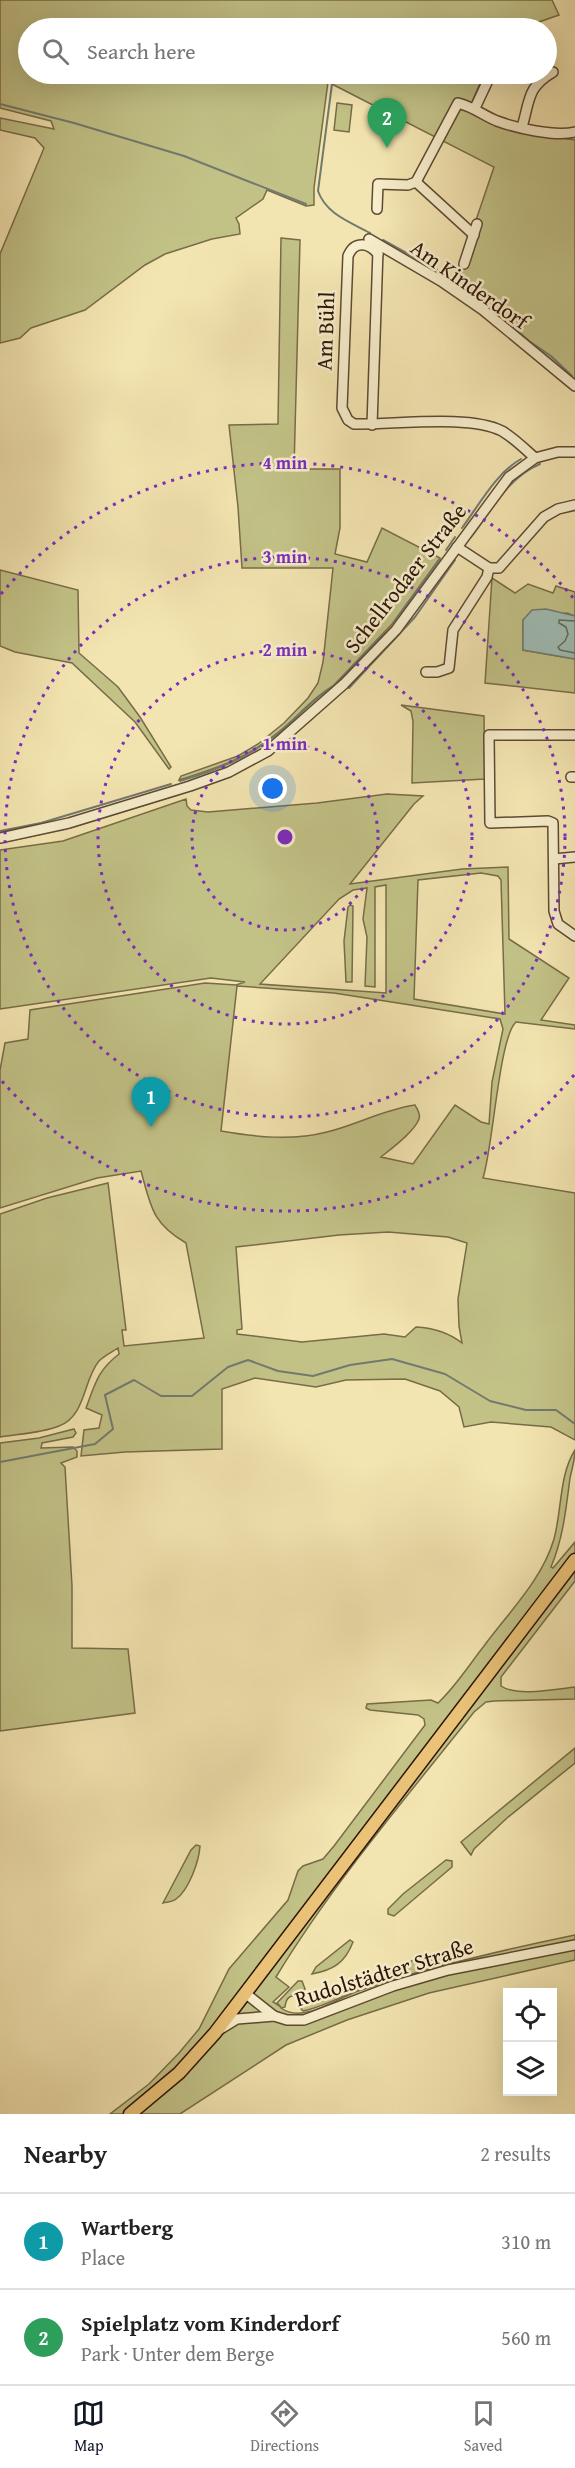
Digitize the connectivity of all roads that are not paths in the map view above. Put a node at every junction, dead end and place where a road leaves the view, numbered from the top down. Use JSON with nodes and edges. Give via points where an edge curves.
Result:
{"nodes":[{"id":1,"x":486,"y":84,"type":"edge"},
{"id":2,"x":536,"y":84,"type":"edge"},
{"id":3,"x":475,"y":108,"type":"junction"},
{"id":4,"x":522,"y":127,"type":"junction"},
{"id":5,"x":575,"y":132,"type":"edge"},
{"id":6,"x":416,"y":182,"type":"junction"},
{"id":7,"x":377,"y":209,"type":"dead end"},
{"id":8,"x":477,"y":224,"type":"dead end"},
{"id":9,"x":474,"y":235,"type":"junction"},
{"id":10,"x":369,"y":239,"type":"dead end"},
{"id":11,"x":378,"y":250,"type":"junction"},
{"id":12,"x":464,"y":264,"type":"dead end"},
{"id":13,"x":575,"y":386,"type":"edge"},
{"id":14,"x":372,"y":425,"type":"junction"},
{"id":15,"x":575,"y":452,"type":"edge"},
{"id":16,"x":535,"y":458,"type":"junction"},
{"id":17,"x":575,"y":505,"type":"edge"},
{"id":18,"x":457,"y":547,"type":"junction"},
{"id":19,"x":489,"y":568,"type":"junction"},
{"id":20,"x":426,"y":672,"type":"dead end"},
{"id":21,"x":575,"y":735,"type":"edge"},
{"id":22,"x":0,"y":838,"type":"edge"},
{"id":23,"x":575,"y":857,"type":"edge"},
{"id":24,"x":554,"y":859,"type":"junction"},
{"id":25,"x":575,"y":936,"type":"edge"},
{"id":26,"x":575,"y":1560,"type":"edge"},
{"id":27,"x":575,"y":1945,"type":"edge"},
{"id":28,"x":245,"y":1993,"type":"junction"},
{"id":29,"x":274,"y":2016,"type":"junction"},
{"id":30,"x":215,"y":2033,"type":"junction"},
{"id":31,"x":130,"y":2114,"type":"edge"}],
"edges":[{"from":1,"to":3,"type":"street"},
{"from":2,"to":4,"type":"street"},
{"from":3,"to":4,"type":"street","via":[[494,120]]},
{"from":3,"to":6,"type":"street","via":[[458,103]]},
{"from":4,"to":5,"type":"street","via":[[554,134]]},
{"from":6,"to":7,"type":"street","via":[[378,184]]},
{"from":6,"to":9,"type":"street"},
{"from":8,"to":9,"type":"street"},
{"from":9,"to":12,"type":"street"},
{"from":10,"to":11,"type":"street","name":"Am Kinderdorf"},
{"from":11,"to":13,"type":"street","name":"Am Kinderdorf","via":[[441,281],[483,310]]},
{"from":11,"to":14,"type":"street"},
{"from":11,"to":14,"type":"street","name":"Am Bühl","via":[[356,245],[348,256],[342,408],[354,424]]},
{"from":14,"to":16,"type":"street","name":"Am Bühl","via":[[487,425],[508,435]]},
{"from":15,"to":16,"type":"street","name":"Schellrodaer Straße"},
{"from":16,"to":18,"type":"street","name":"Schellrodaer Straße","via":[[509,477]]},
{"from":17,"to":19,"type":"street","via":[[544,517],[503,565]]},
{"from":18,"to":19,"type":"street"},
{"from":18,"to":22,"type":"street","name":"Schellrodaer Straße","via":[[375,653],[268,751],[229,772],[190,786],[69,823]]},
{"from":19,"to":20,"type":"street","via":[[453,630],[449,668]]},
{"from":21,"to":24,"type":"street","via":[[489,735],[490,824],[553,823]]},
{"from":23,"to":24,"type":"street"},
{"from":24,"to":25,"type":"street","via":[[556,919]]},
{"from":26,"to":28,"type":"main road"},
{"from":27,"to":29,"type":"street","name":"Rudolstädter Straße","via":[[437,1973],[365,1995],[304,2020]]},
{"from":28,"to":29,"type":"street","name":"Rudolstädter Straße"},
{"from":28,"to":30,"type":"main road"},
{"from":29,"to":30,"type":"street","name":"Rudolstädter Straße","via":[[237,2019]]},
{"from":30,"to":31,"type":"main road","via":[[179,2073]]}]}
